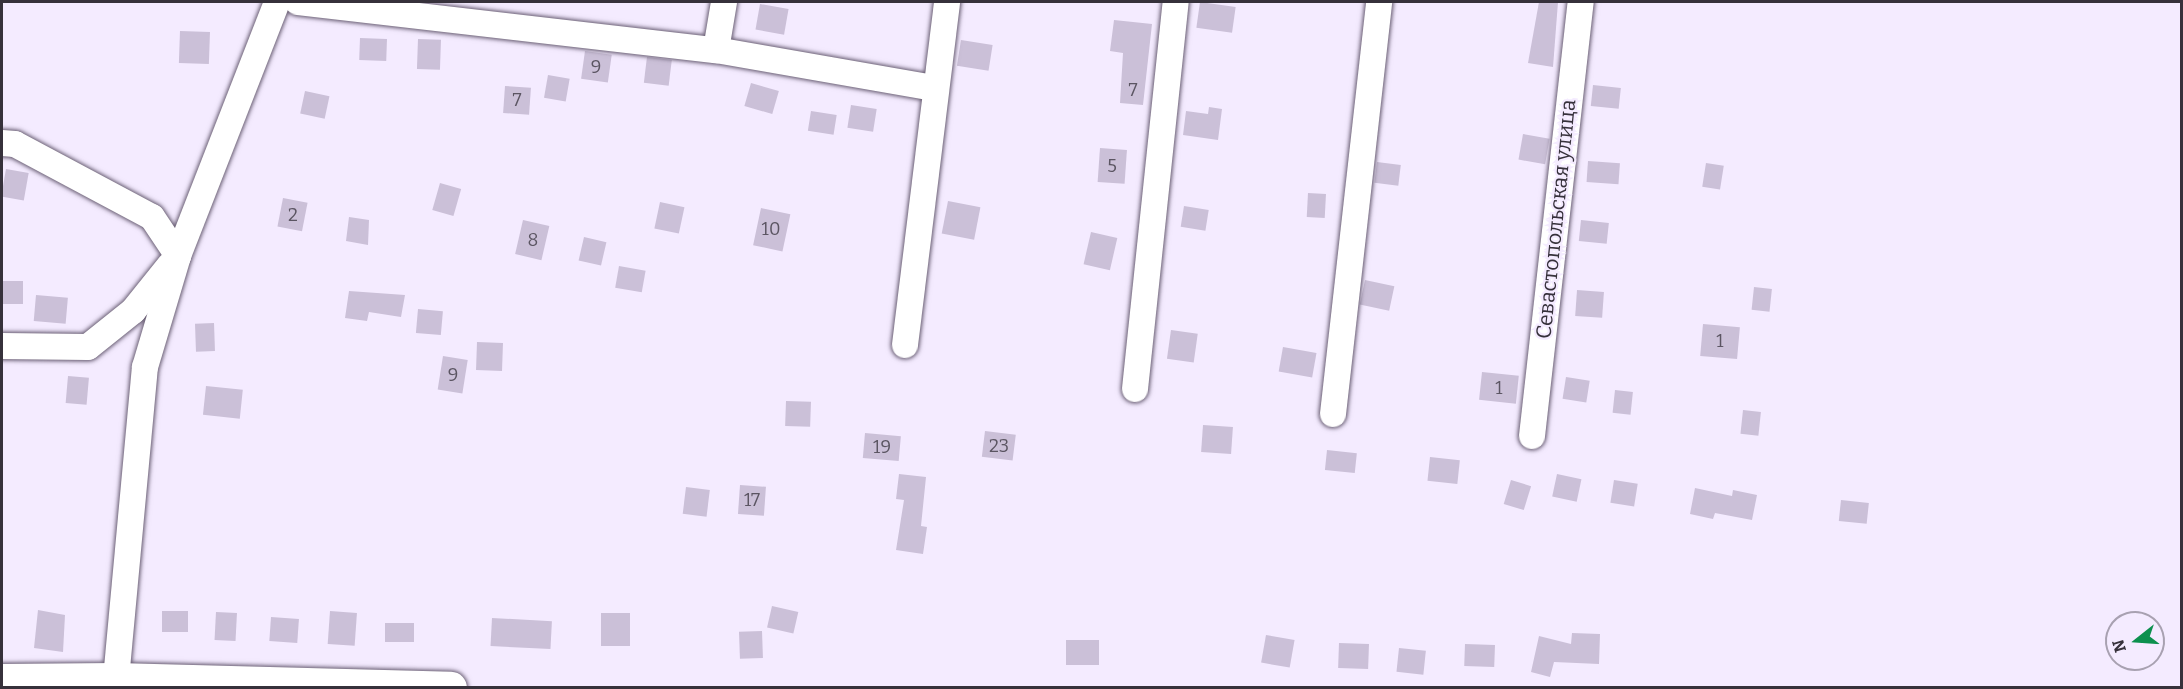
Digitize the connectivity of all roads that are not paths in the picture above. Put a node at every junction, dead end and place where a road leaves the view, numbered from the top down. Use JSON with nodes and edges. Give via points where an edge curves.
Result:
{"nodes":[{"id":1,"x":277,"y":2,"type":"edge"},
{"id":2,"x":298,"y":2,"type":"edge"},
{"id":3,"x":724,"y":2,"type":"edge"},
{"id":4,"x":947,"y":2,"type":"edge"},
{"id":5,"x":1176,"y":2,"type":"edge"},
{"id":6,"x":1379,"y":2,"type":"edge"},
{"id":7,"x":1581,"y":2,"type":"edge"},
{"id":8,"x":716,"y":50,"type":"junction"},
{"id":9,"x":934,"y":88,"type":"junction"},
{"id":10,"x":2,"y":143,"type":"edge"},
{"id":11,"x":178,"y":256,"type":"junction"},
{"id":12,"x":905,"y":345,"type":"dead end"},
{"id":13,"x":2,"y":346,"type":"edge"},
{"id":14,"x":1136,"y":389,"type":"dead end"},
{"id":15,"x":1333,"y":414,"type":"dead end"},
{"id":16,"x":1532,"y":436,"type":"dead end"},
{"id":17,"x":116,"y":679,"type":"junction"},
{"id":18,"x":2,"y":680,"type":"edge"},
{"id":19,"x":450,"y":687,"type":"edge"}],
"edges":[{"from":1,"to":11,"type":"street"},
{"from":2,"to":8,"type":"street"},
{"from":3,"to":8,"type":"street"},
{"from":4,"to":9,"type":"street"},
{"from":5,"to":14,"type":"street"},
{"from":6,"to":15,"type":"street"},
{"from":7,"to":16,"type":"street","name":"Севастопольская улица"},
{"from":8,"to":9,"type":"street"},
{"from":9,"to":12,"type":"street"},
{"from":10,"to":11,"type":"street","via":[[15,144],[152,217]]},
{"from":11,"to":13,"type":"street","via":[[133,311],[88,347]]},
{"from":11,"to":17,"type":"street","via":[[145,367]]},
{"from":17,"to":18,"type":"main road"},
{"from":17,"to":19,"type":"main road"}]}
